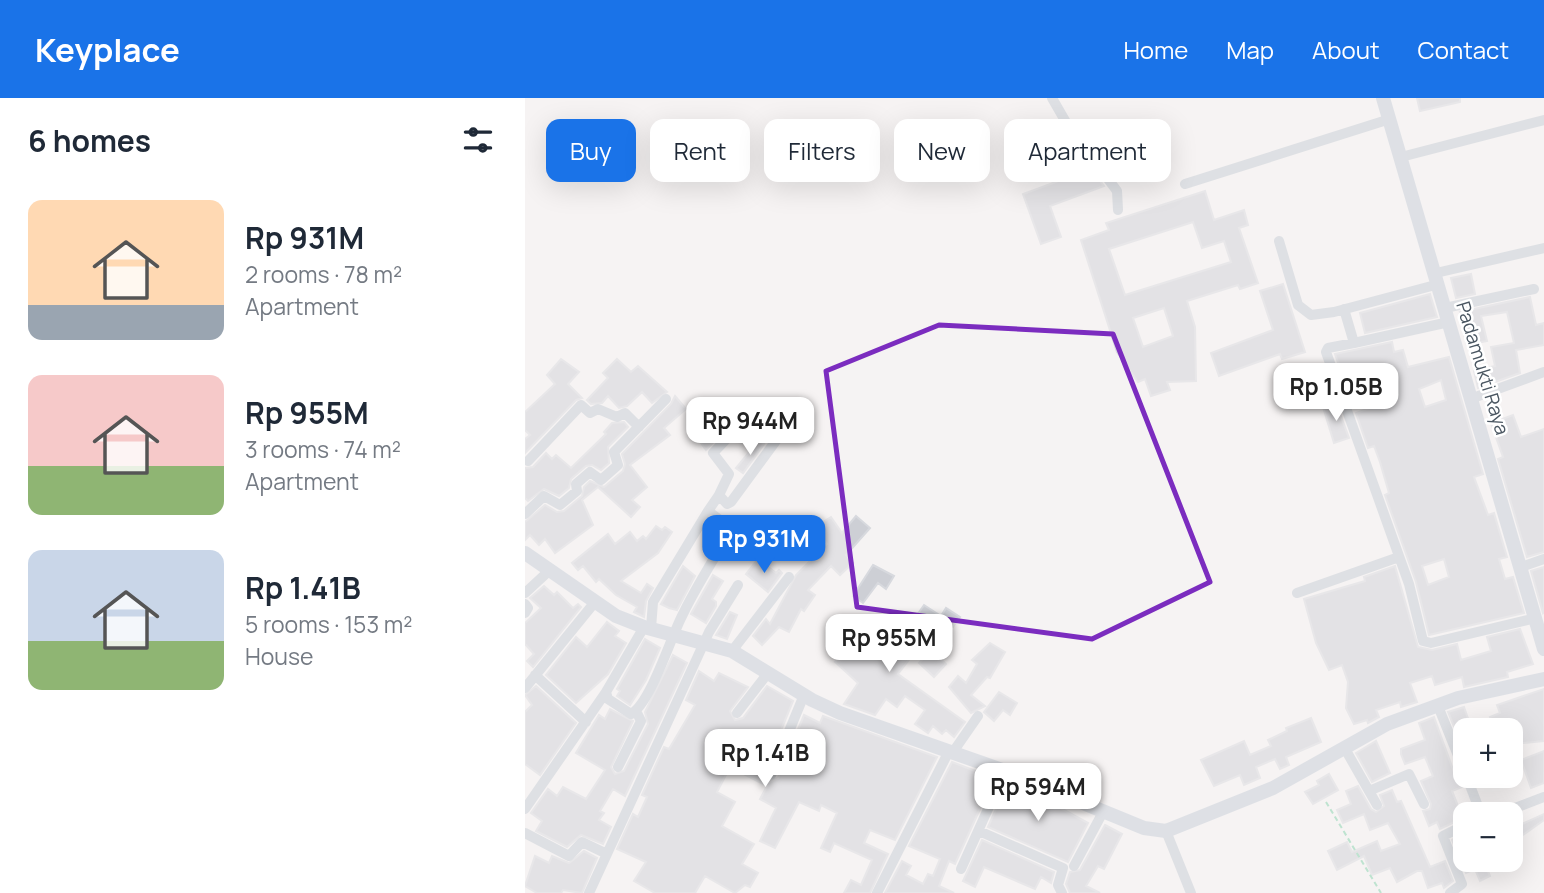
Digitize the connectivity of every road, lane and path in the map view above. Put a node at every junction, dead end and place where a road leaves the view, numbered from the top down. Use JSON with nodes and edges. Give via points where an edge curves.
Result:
{"nodes":[{"id":1,"x":1052,"y":98,"type":"edge"},
{"id":2,"x":1383,"y":98,"type":"edge"},
{"id":3,"x":1390,"y":119,"type":"junction"},
{"id":4,"x":1544,"y":120,"type":"edge"},
{"id":5,"x":1401,"y":158,"type":"junction"},
{"id":6,"x":1185,"y":184,"type":"dead end"},
{"id":7,"x":1118,"y":210,"type":"dead end"},
{"id":8,"x":1279,"y":241,"type":"dead end"},
{"id":9,"x":1544,"y":248,"type":"edge"},
{"id":10,"x":1437,"y":279,"type":"junction"},
{"id":11,"x":1534,"y":289,"type":"dead end"},
{"id":12,"x":1445,"y":307,"type":"junction"},
{"id":13,"x":1344,"y":309,"type":"junction"},
{"id":14,"x":1449,"y":322,"type":"junction"},
{"id":15,"x":1354,"y":343,"type":"junction"},
{"id":16,"x":1544,"y":372,"type":"edge"},
{"id":17,"x":666,"y":398,"type":"dead end"},
{"id":18,"x":1473,"y":398,"type":"junction"},
{"id":19,"x":739,"y":426,"type":"dead end"},
{"id":20,"x":639,"y":427,"type":"junction"},
{"id":21,"x":778,"y":438,"type":"dead end"},
{"id":22,"x":528,"y":461,"type":"dead end"},
{"id":23,"x":719,"y":495,"type":"junction"},
{"id":24,"x":708,"y":511,"type":"junction"},
{"id":25,"x":525,"y":514,"type":"edge"},
{"id":26,"x":525,"y":553,"type":"edge"},
{"id":27,"x":1399,"y":557,"type":"junction"},
{"id":28,"x":1544,"y":559,"type":"edge"},
{"id":29,"x":1521,"y":567,"type":"junction"},
{"id":30,"x":551,"y":569,"type":"junction"},
{"id":31,"x":789,"y":577,"type":"dead end"},
{"id":32,"x":738,"y":585,"type":"dead end"},
{"id":33,"x":525,"y":593,"type":"edge"},
{"id":34,"x":1297,"y":593,"type":"dead end"},
{"id":35,"x":595,"y":602,"type":"junction"},
{"id":36,"x":525,"y":604,"type":"edge"},
{"id":37,"x":525,"y":613,"type":"edge"},
{"id":38,"x":1536,"y":618,"type":"junction"},
{"id":39,"x":650,"y":623,"type":"junction"},
{"id":40,"x":676,"y":630,"type":"junction"},
{"id":41,"x":707,"y":638,"type":"junction"},
{"id":42,"x":734,"y":649,"type":"junction"},
{"id":43,"x":1544,"y":649,"type":"edge"},
{"id":44,"x":768,"y":673,"type":"junction"},
{"id":45,"x":535,"y":675,"type":"junction"},
{"id":46,"x":1544,"y":679,"type":"edge"},
{"id":47,"x":525,"y":688,"type":"edge"},
{"id":48,"x":606,"y":692,"type":"junction"},
{"id":49,"x":804,"y":695,"type":"junction"},
{"id":50,"x":1438,"y":706,"type":"junction"},
{"id":51,"x":636,"y":711,"type":"junction"},
{"id":52,"x":737,"y":713,"type":"dead end"},
{"id":53,"x":978,"y":716,"type":"dead end"},
{"id":54,"x":586,"y":722,"type":"junction"},
{"id":55,"x":1453,"y":744,"type":"edge"},
{"id":56,"x":955,"y":747,"type":"junction"},
{"id":57,"x":1344,"y":747,"type":"junction"},
{"id":58,"x":618,"y":767,"type":"dead end"},
{"id":59,"x":1005,"y":771,"type":"junction"},
{"id":60,"x":771,"y":775,"type":"dead end"},
{"id":61,"x":1369,"y":791,"type":"junction"},
{"id":62,"x":1544,"y":797,"type":"edge"},
{"id":63,"x":1326,"y":802,"type":"dead end"},
{"id":64,"x":1424,"y":804,"type":"dead end"},
{"id":65,"x":1377,"y":805,"type":"dead end"},
{"id":66,"x":1523,"y":805,"type":"edge"},
{"id":67,"x":525,"y":809,"type":"edge"},
{"id":68,"x":1103,"y":812,"type":"junction"},
{"id":69,"x":979,"y":831,"type":"junction"},
{"id":70,"x":1166,"y":831,"type":"junction"},
{"id":71,"x":1453,"y":831,"type":"edge"},
{"id":72,"x":525,"y":833,"type":"edge"},
{"id":73,"x":607,"y":854,"type":"junction"},
{"id":74,"x":1453,"y":861,"type":"edge"},
{"id":75,"x":1074,"y":866,"type":"dead end"},
{"id":76,"x":961,"y":869,"type":"dead end"},
{"id":77,"x":1457,"y":872,"type":"edge"},
{"id":78,"x":589,"y":893,"type":"edge"},
{"id":79,"x":877,"y":893,"type":"edge"},
{"id":80,"x":1062,"y":893,"type":"edge"},
{"id":81,"x":1191,"y":893,"type":"edge"},
{"id":82,"x":1381,"y":893,"type":"edge"},
{"id":83,"x":1450,"y":893,"type":"edge"}],
"edges":[{"from":1,"to":7,"type":"street","via":[[1117,191]]},
{"from":2,"to":3,"type":"street","name":"Padamukti Raya"},
{"from":3,"to":5,"type":"street","name":"Padamukti Raya"},
{"from":3,"to":6,"type":"street"},
{"from":4,"to":5,"type":"street"},
{"from":5,"to":10,"type":"street","name":"Padamukti Raya"},
{"from":8,"to":13,"type":"street","via":[[1298,305],[1311,315]]},
{"from":9,"to":10,"type":"street"},
{"from":10,"to":12,"type":"street","name":"Padamukti Raya"},
{"from":10,"to":13,"type":"street"},
{"from":11,"to":12,"type":"street"},
{"from":12,"to":14,"type":"street","name":"Padamukti Raya"},
{"from":13,"to":15,"type":"street"},
{"from":14,"to":15,"type":"street"},
{"from":14,"to":18,"type":"street","name":"Padamukti Raya"},
{"from":15,"to":27,"type":"street","via":[[1326,352]]},
{"from":16,"to":18,"type":"street"},
{"from":17,"to":20,"type":"street"},
{"from":18,"to":29,"type":"street","name":"Padamukti Raya"},
{"from":19,"to":23,"type":"street","via":[[713,452],[729,474]]},
{"from":20,"to":22,"type":"street","via":[[625,413],[617,417],[598,409],[590,413],[581,405]]},
{"from":20,"to":25,"type":"street","via":[[614,452],[618,465],[601,480],[590,471],[560,505],[544,496]]},
{"from":21,"to":23,"type":"street","via":[[731,502]]},
{"from":23,"to":24,"type":"street"},
{"from":24,"to":39,"type":"street","via":[[653,602]]},
{"from":24,"to":40,"type":"street","via":[[732,530]]},
{"from":26,"to":30,"type":"street"},
{"from":27,"to":34,"type":"street"},
{"from":27,"to":38,"type":"street","via":[[1425,642]]},
{"from":28,"to":29,"type":"street"},
{"from":29,"to":38,"type":"street","name":"Padamukti Raya"},
{"from":30,"to":33,"type":"street"},
{"from":30,"to":35,"type":"street"},
{"from":31,"to":42,"type":"street"},
{"from":32,"to":41,"type":"street"},
{"from":35,"to":39,"type":"street","via":[[616,616]]},
{"from":35,"to":45,"type":"street"},
{"from":36,"to":37,"type":"street"},
{"from":38,"to":43,"type":"street","name":"Padamukti Raya"},
{"from":39,"to":40,"type":"street"},
{"from":39,"to":48,"type":"street"},
{"from":40,"to":41,"type":"street"},
{"from":40,"to":51,"type":"street"},
{"from":41,"to":42,"type":"street"},
{"from":41,"to":73,"type":"street"},
{"from":42,"to":44,"type":"street"},
{"from":44,"to":49,"type":"street"},
{"from":44,"to":52,"type":"street"},
{"from":45,"to":47,"type":"street"},
{"from":45,"to":54,"type":"street"},
{"from":46,"to":50,"type":"street"},
{"from":48,"to":51,"type":"street","via":[[608,699],[631,714]]},
{"from":48,"to":54,"type":"street"},
{"from":49,"to":56,"type":"street","via":[[840,713]]},
{"from":49,"to":60,"type":"street"},
{"from":50,"to":55,"type":"street"},
{"from":50,"to":57,"type":"street","via":[[1387,724]]},
{"from":51,"to":58,"type":"street","via":[[641,721]]},
{"from":53,"to":56,"type":"street"},
{"from":54,"to":67,"type":"street"},
{"from":56,"to":59,"type":"street"},
{"from":56,"to":79,"type":"street"},
{"from":57,"to":61,"type":"street"},
{"from":57,"to":70,"type":"street","via":[[1307,772]]},
{"from":59,"to":68,"type":"street"},
{"from":59,"to":69,"type":"street"},
{"from":61,"to":64,"type":"street","via":[[1409,774]]},
{"from":61,"to":65,"type":"street"},
{"from":62,"to":66,"type":"street"},
{"from":63,"to":82,"type":"path"},
{"from":68,"to":70,"type":"street"},
{"from":68,"to":75,"type":"street"},
{"from":69,"to":76,"type":"street"},
{"from":69,"to":80,"type":"street","via":[[1063,868],[1058,885]]},
{"from":70,"to":81,"type":"street"},
{"from":71,"to":74,"type":"street","via":[[1443,836]]},
{"from":72,"to":73,"type":"street","via":[[569,856],[582,842]]},
{"from":73,"to":78,"type":"street"},
{"from":77,"to":83,"type":"street","via":[[1462,884]]}]}
